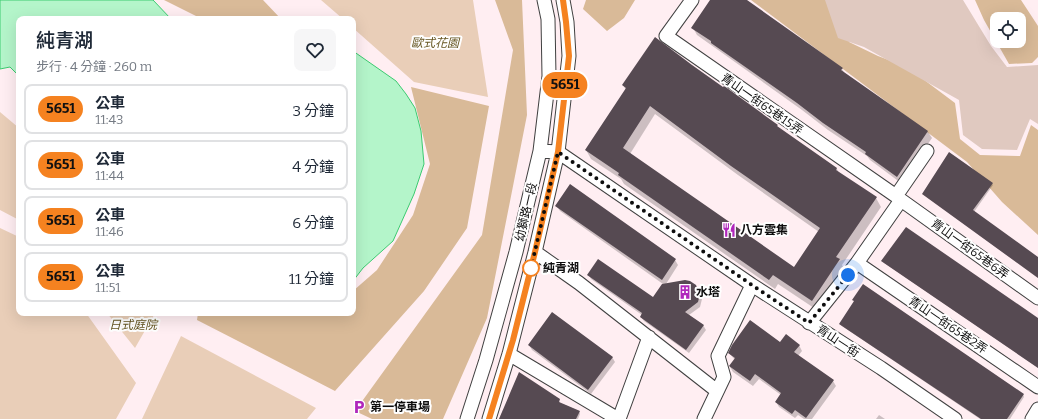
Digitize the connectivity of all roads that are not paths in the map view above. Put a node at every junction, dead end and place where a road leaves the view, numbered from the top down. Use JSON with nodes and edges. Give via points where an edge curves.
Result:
{"nodes":[{"id":1,"x":544,"y":0,"type":"edge"},
{"id":2,"x":563,"y":0,"type":"edge"},
{"id":3,"x":692,"y":0,"type":"edge"},
{"id":4,"x":540,"y":151,"type":"junction"},
{"id":5,"x":927,"y":151,"type":"dead end"},
{"id":6,"x":558,"y":152,"type":"junction"},
{"id":7,"x":898,"y":198,"type":"junction"},
{"id":8,"x":535,"y":252,"type":"junction"},
{"id":9,"x":857,"y":263,"type":"junction"},
{"id":10,"x":752,"y":285,"type":"junction"},
{"id":11,"x":1038,"y":298,"type":"edge"},
{"id":12,"x":809,"y":323,"type":"junction"},
{"id":13,"x":649,"y":337,"type":"junction"},
{"id":14,"x":509,"y":354,"type":"junction"},
{"id":15,"x":1038,"y":387,"type":"edge"},
{"id":16,"x":717,"y":392,"type":"junction"},
{"id":17,"x":1038,"y":409,"type":"edge"},
{"id":18,"x":467,"y":419,"type":"edge"},
{"id":19,"x":489,"y":419,"type":"edge"},
{"id":20,"x":619,"y":419,"type":"edge"},
{"id":21,"x":704,"y":419,"type":"edge"},
{"id":22,"x":955,"y":419,"type":"edge"},
{"id":23,"x":1032,"y":419,"type":"edge"}],
"edges":[{"from":1,"to":4,"type":"street","name":"幼獅路一段","via":[[548,20],[549,76]]},
{"from":2,"to":6,"type":"street","name":"幼獅路一段","via":[[569,56]]},
{"from":3,"to":7,"type":"street","name":"青山一街65巷15弄","via":[[666,36]]},
{"from":4,"to":6,"type":"street"},
{"from":4,"to":18,"type":"street","name":"幼獅路一段","via":[[516,252]]},
{"from":5,"to":7,"type":"street"},
{"from":6,"to":8,"type":"street","name":"幼獅路一段"},
{"from":6,"to":10,"type":"street","name":"青山一街"},
{"from":7,"to":9,"type":"street"},
{"from":7,"to":11,"type":"street","name":"青山一街65巷6弄"},
{"from":8,"to":13,"type":"street"},
{"from":8,"to":14,"type":"street","name":"幼獅路一段"},
{"from":9,"to":12,"type":"street"},
{"from":9,"to":15,"type":"street","name":"青山一街65巷2弄"},
{"from":10,"to":12,"type":"street","name":"青山一街"},
{"from":10,"to":16,"type":"street","via":[[718,356],[724,377]]},
{"from":12,"to":22,"type":"street","name":"青山一街"},
{"from":13,"to":16,"type":"street"},
{"from":13,"to":20,"type":"street"},
{"from":14,"to":19,"type":"street","name":"幼獅路一段"},
{"from":14,"to":20,"type":"street"},
{"from":16,"to":21,"type":"street"},
{"from":17,"to":23,"type":"street"}]}
